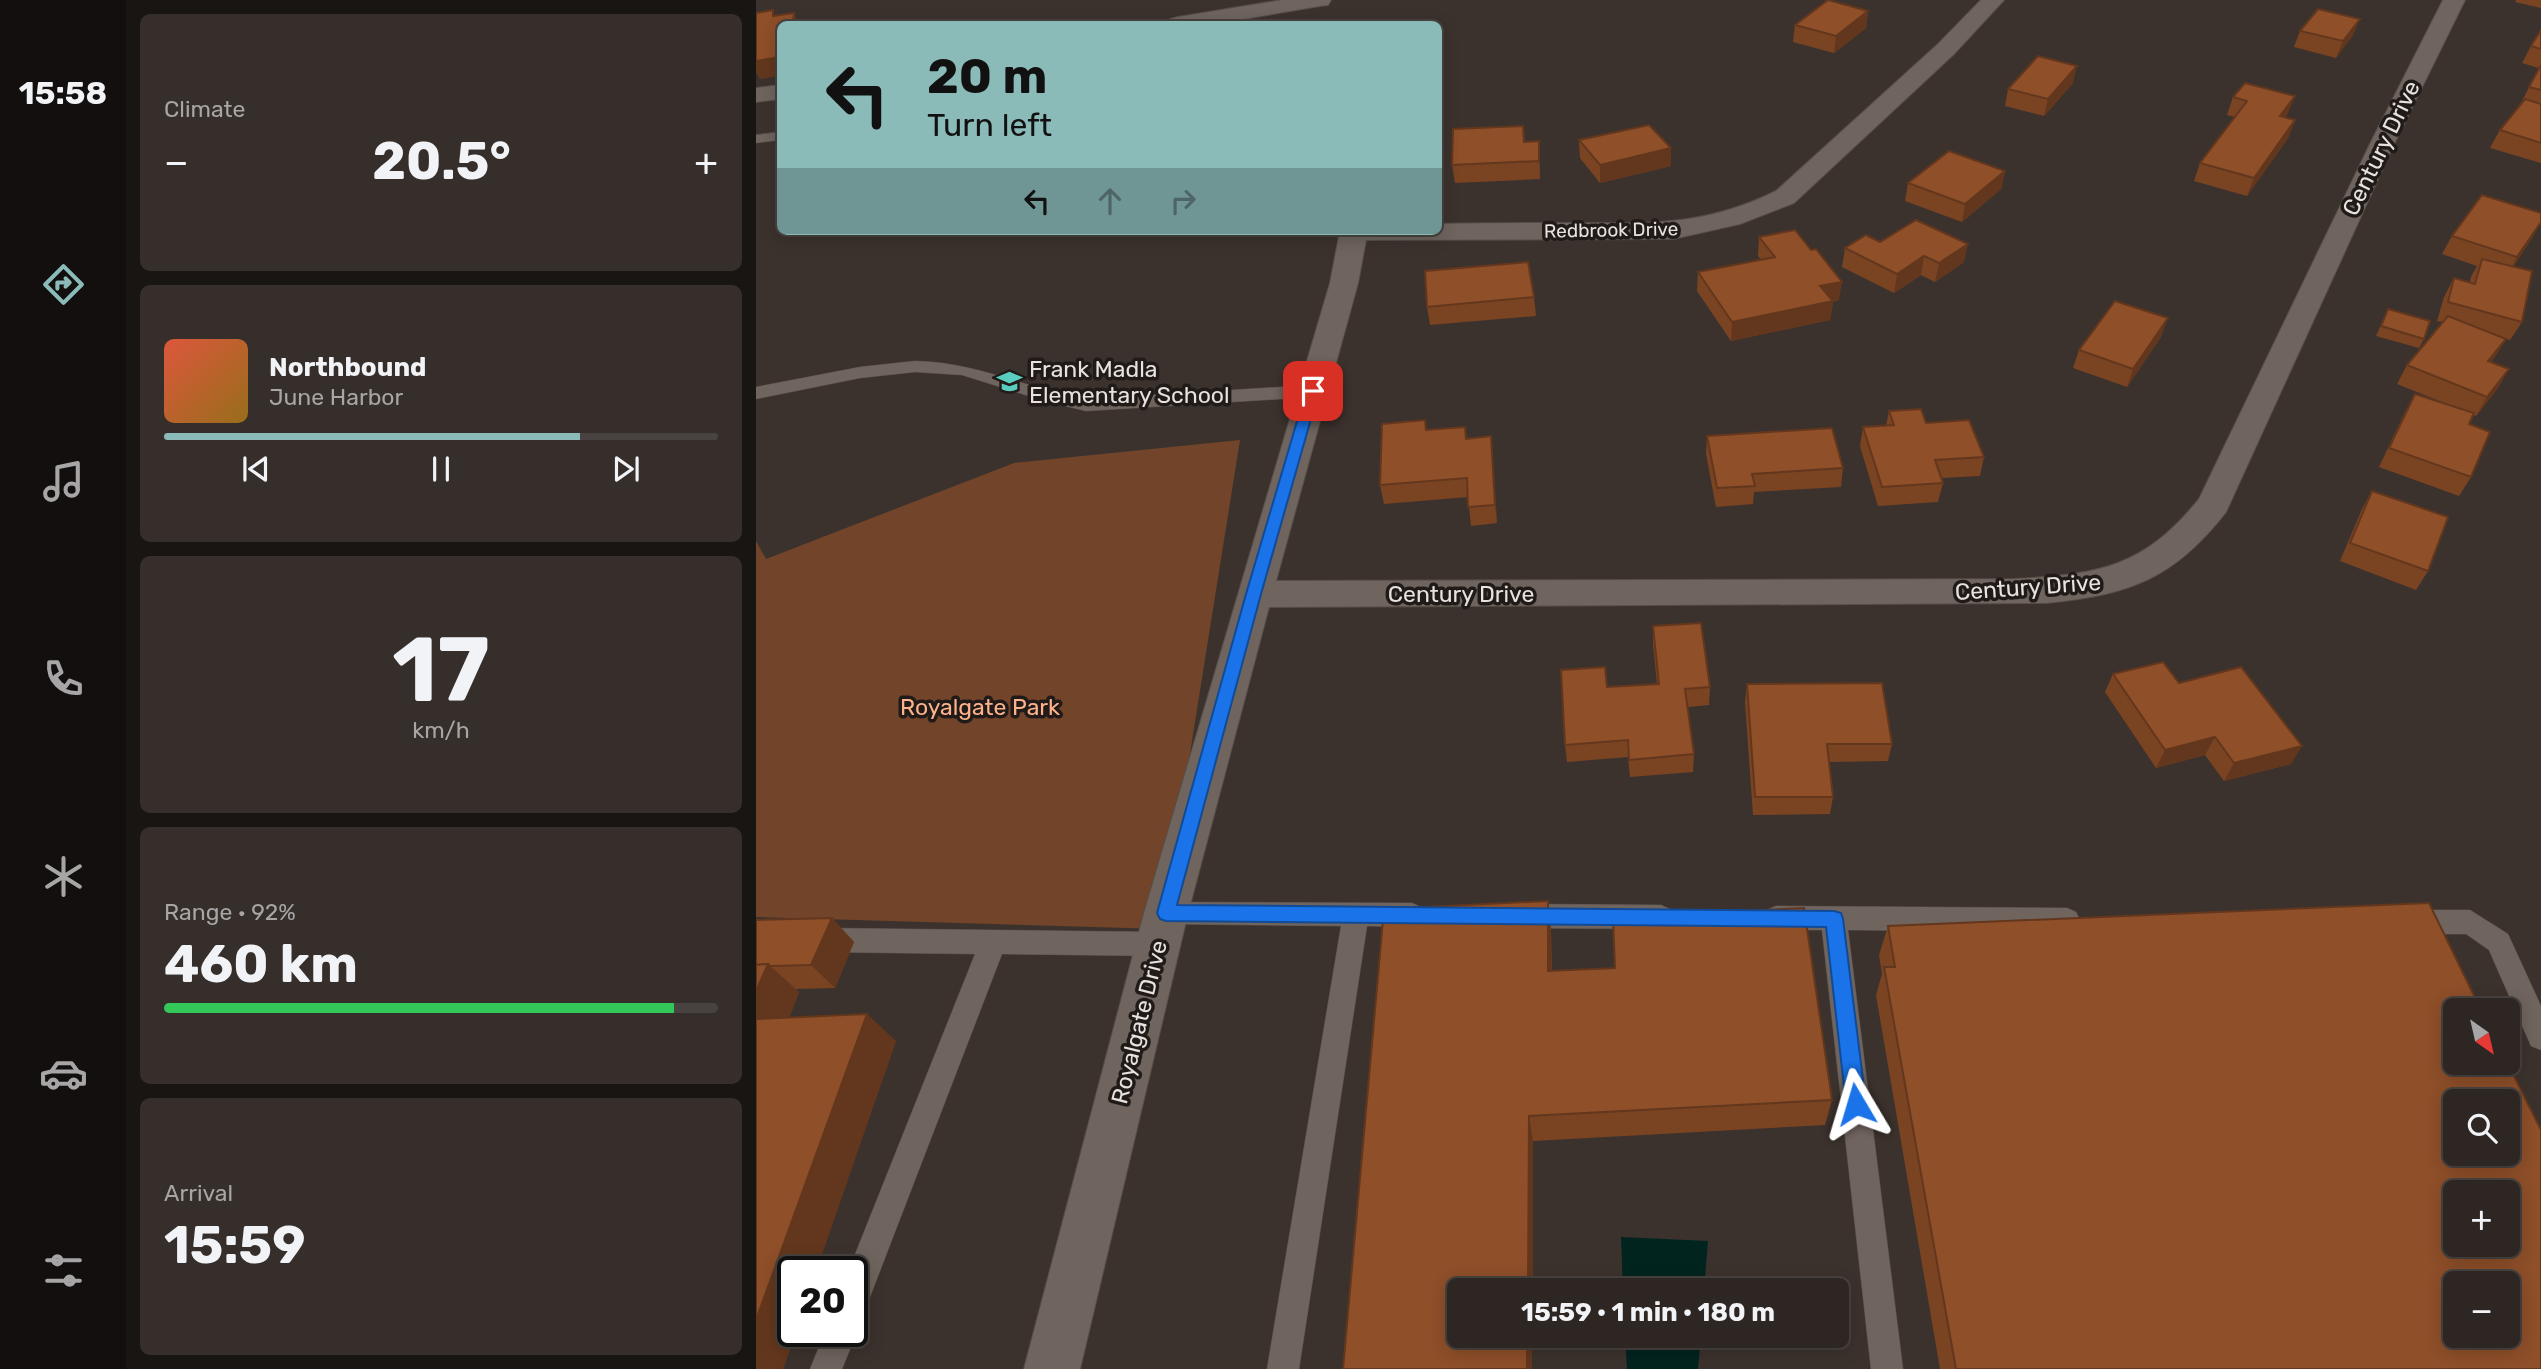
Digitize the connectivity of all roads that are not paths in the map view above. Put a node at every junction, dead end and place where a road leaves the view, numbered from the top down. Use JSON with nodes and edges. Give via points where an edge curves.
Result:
{"nodes":[{"id":1,"x":1320,"y":0,"type":"edge"},
{"id":2,"x":1993,"y":0,"type":"edge"},
{"id":3,"x":2454,"y":0,"type":"edge"},
{"id":4,"x":1292,"y":2,"type":"edge"},
{"id":5,"x":1194,"y":21,"type":"edge"},
{"id":6,"x":1305,"y":21,"type":"edge"},
{"id":7,"x":777,"y":92,"type":"edge"},
{"id":8,"x":756,"y":95,"type":"edge"},
{"id":9,"x":777,"y":136,"type":"edge"},
{"id":10,"x":756,"y":139,"type":"edge"},
{"id":11,"x":1442,"y":232,"type":"edge"},
{"id":12,"x":1353,"y":235,"type":"edge"},
{"id":13,"x":1313,"y":391,"type":"junction"},
{"id":14,"x":756,"y":393,"type":"edge"},
{"id":15,"x":1254,"y":594,"type":"junction"},
{"id":16,"x":1356,"y":914,"type":"junction"},
{"id":17,"x":1438,"y":915,"type":"edge"},
{"id":18,"x":1493,"y":916,"type":"edge"},
{"id":19,"x":1684,"y":917,"type":"edge"},
{"id":20,"x":1752,"y":918,"type":"edge"},
{"id":21,"x":1834,"y":919,"type":"junction"},
{"id":22,"x":2097,"y":920,"type":"edge"},
{"id":23,"x":2387,"y":922,"type":"edge"},
{"id":24,"x":1162,"y":929,"type":"junction"},
{"id":25,"x":798,"y":940,"type":"edge"},
{"id":26,"x":993,"y":942,"type":"junction"},
{"id":27,"x":2541,"y":1037,"type":"edge"},
{"id":28,"x":868,"y":1261,"type":"edge"},
{"id":29,"x":835,"y":1347,"type":"edge"},
{"id":30,"x":826,"y":1369,"type":"edge"},
{"id":31,"x":1052,"y":1369,"type":"edge"},
{"id":32,"x":1283,"y":1369,"type":"edge"},
{"id":33,"x":1887,"y":1369,"type":"edge"}],
"edges":[{"from":1,"to":4,"type":"street"},
{"from":2,"to":11,"type":"street","name":"Redbrook Drive","via":[[1785,197],[1756,212],[1673,231]]},
{"from":3,"to":15,"type":"street","name":"Century Drive","via":[[2214,504],[2195,531],[2147,568],[2114,582],[2015,592]]},
{"from":4,"to":5,"type":"street"},
{"from":4,"to":6,"type":"street"},
{"from":7,"to":8,"type":"street"},
{"from":9,"to":10,"type":"lane"},
{"from":12,"to":13,"type":"street","name":"Royalgate Drive"},
{"from":13,"to":14,"type":"lane","via":[[1086,405],[1055,401],[962,370],[936,367],[882,370]]},
{"from":13,"to":15,"type":"street","name":"Royalgate Drive"},
{"from":15,"to":24,"type":"street","name":"Royalgate Drive"},
{"from":16,"to":17,"type":"lane"},
{"from":16,"to":24,"type":"lane"},
{"from":16,"to":32,"type":"lane"},
{"from":18,"to":19,"type":"lane"},
{"from":20,"to":21,"type":"lane"},
{"from":21,"to":22,"type":"lane"},
{"from":21,"to":33,"type":"lane"},
{"from":23,"to":27,"type":"lane","via":[[2470,922],[2499,942]]},
{"from":24,"to":26,"type":"lane"},
{"from":24,"to":31,"type":"street","name":"Royalgate Drive"},
{"from":25,"to":26,"type":"lane"},
{"from":26,"to":28,"type":"lane"},
{"from":29,"to":30,"type":"lane"}]}
